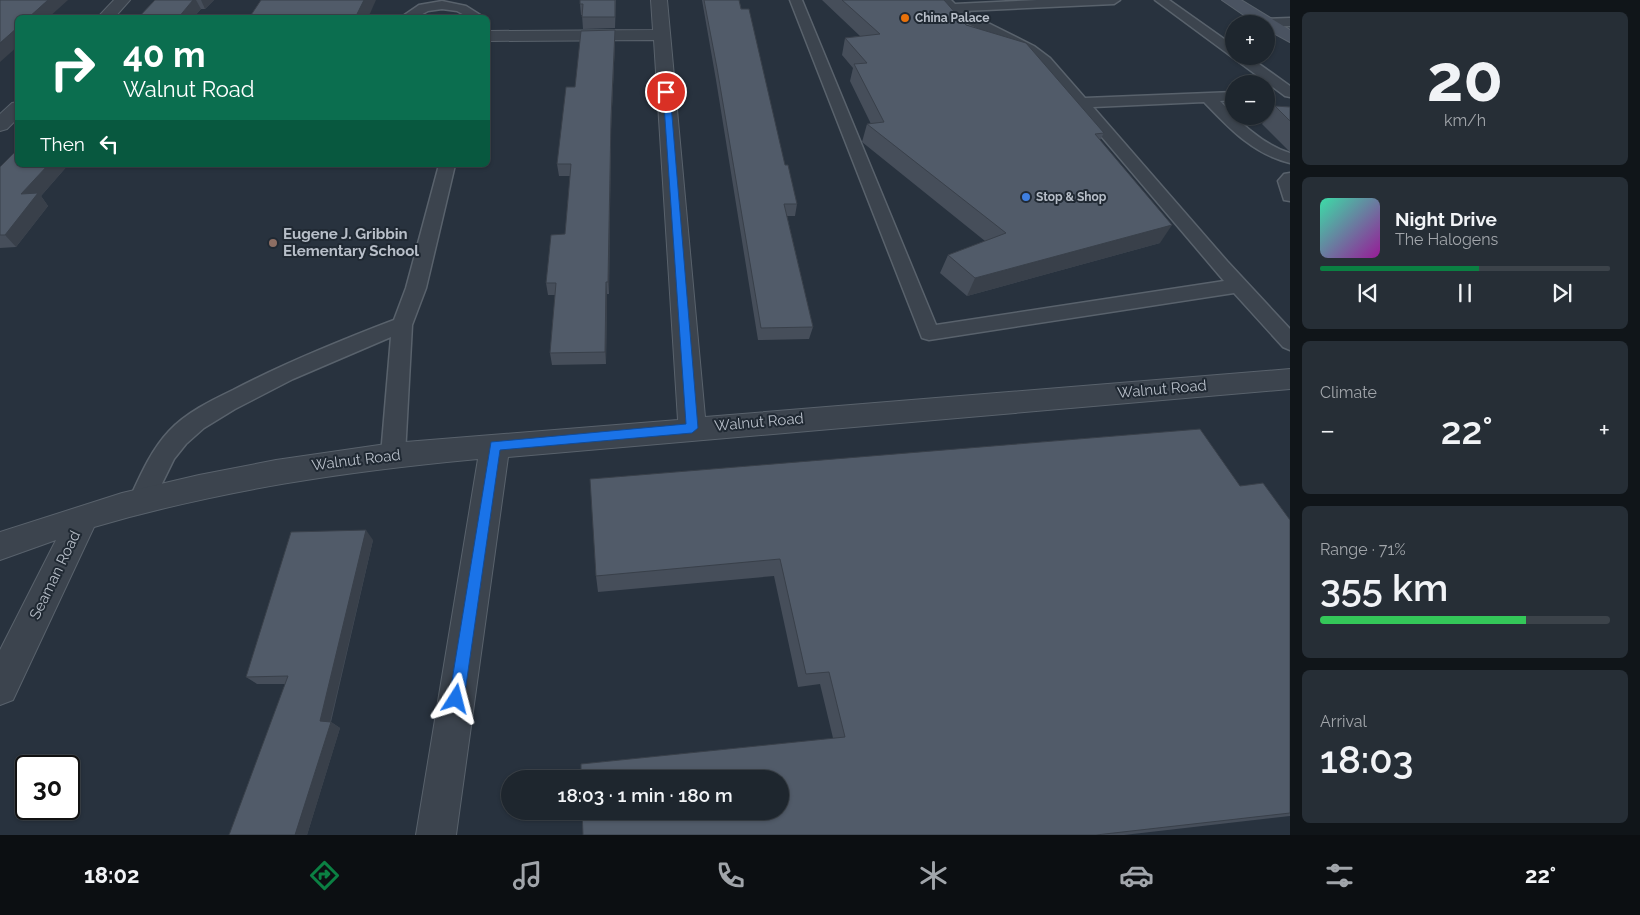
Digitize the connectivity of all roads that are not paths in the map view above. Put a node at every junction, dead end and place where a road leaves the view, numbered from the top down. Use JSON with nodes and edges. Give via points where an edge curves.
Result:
{"nodes":[{"id":1,"x":122,"y":0,"type":"edge"},
{"id":2,"x":659,"y":0,"type":"edge"},
{"id":3,"x":796,"y":0,"type":"edge"},
{"id":4,"x":1114,"y":0,"type":"edge"},
{"id":5,"x":1161,"y":0,"type":"edge"},
{"id":6,"x":1230,"y":0,"type":"edge"},
{"id":7,"x":947,"y":4,"type":"edge"},
{"id":8,"x":108,"y":15,"type":"edge"},
{"id":9,"x":409,"y":15,"type":"edge"},
{"id":10,"x":475,"y":15,"type":"edge"},
{"id":11,"x":1252,"y":15,"type":"edge"},
{"id":12,"x":1290,"y":22,"type":"edge"},
{"id":13,"x":1275,"y":23,"type":"edge"},
{"id":14,"x":1275,"y":29,"type":"edge"},
{"id":15,"x":662,"y":35,"type":"junction"},
{"id":16,"x":490,"y":36,"type":"edge"},
{"id":17,"x":1290,"y":37,"type":"edge"},
{"id":18,"x":1225,"y":46,"type":"edge"},
{"id":19,"x":1251,"y":65,"type":"edge"},
{"id":20,"x":1290,"y":93,"type":"edge"},
{"id":21,"x":1275,"y":94,"type":"edge"},
{"id":22,"x":1225,"y":96,"type":"edge"},
{"id":23,"x":1208,"y":97,"type":"junction"},
{"id":24,"x":1081,"y":103,"type":"junction"},
{"id":25,"x":15,"y":110,"type":"edge"},
{"id":26,"x":0,"y":125,"type":"edge"},
{"id":27,"x":1290,"y":158,"type":"edge"},
{"id":28,"x":446,"y":167,"type":"edge"},
{"id":29,"x":1290,"y":178,"type":"edge"},
{"id":30,"x":1290,"y":196,"type":"edge"},
{"id":31,"x":1238,"y":286,"type":"junction"},
{"id":32,"x":402,"y":325,"type":"junction"},
{"id":33,"x":1290,"y":342,"type":"edge"},
{"id":34,"x":1290,"y":379,"type":"edge"},
{"id":35,"x":692,"y":428,"type":"junction"},
{"id":36,"x":495,"y":446,"type":"junction"},
{"id":37,"x":393,"y":455,"type":"junction"},
{"id":38,"x":142,"y":500,"type":"junction"},
{"id":39,"x":84,"y":517,"type":"junction"},
{"id":40,"x":0,"y":546,"type":"edge"},
{"id":41,"x":0,"y":688,"type":"edge"},
{"id":42,"x":436,"y":835,"type":"edge"}],
"edges":[{"from":1,"to":8,"type":"street"},
{"from":2,"to":15,"type":"street"},
{"from":3,"to":31,"type":"lane","via":[[929,333]]},
{"from":4,"to":7,"type":"lane"},
{"from":5,"to":18,"type":"lane"},
{"from":6,"to":11,"type":"main road"},
{"from":7,"to":24,"type":"lane","via":[[969,21],[1023,44],[1046,61]]},
{"from":9,"to":10,"type":"lane","via":[[436,5],[456,5]]},
{"from":12,"to":13,"type":"lane"},
{"from":14,"to":17,"type":"main road"},
{"from":15,"to":16,"type":"street"},
{"from":15,"to":35,"type":"street"},
{"from":19,"to":20,"type":"lane"},
{"from":20,"to":21,"type":"lane"},
{"from":22,"to":23,"type":"lane"},
{"from":23,"to":24,"type":"lane"},
{"from":23,"to":27,"type":"lane","via":[[1246,136],[1265,150]]},
{"from":24,"to":31,"type":"lane"},
{"from":25,"to":26,"type":"street"},
{"from":28,"to":32,"type":"lane","via":[[416,288]]},
{"from":29,"to":30,"type":"lane","via":[[1286,181]]},
{"from":31,"to":33,"type":"lane"},
{"from":32,"to":37,"type":"lane"},
{"from":32,"to":38,"type":"lane","via":[[343,346],[296,368],[192,425],[170,445]]},
{"from":34,"to":35,"type":"street","name":"Walnut Road"},
{"from":35,"to":36,"type":"street","name":"Walnut Road"},
{"from":36,"to":37,"type":"street","name":"Walnut Road"},
{"from":36,"to":42,"type":"street"},
{"from":37,"to":38,"type":"street","name":"Walnut Road","via":[[299,468]]},
{"from":38,"to":39,"type":"street","name":"Seaman Road"},
{"from":39,"to":40,"type":"street"},
{"from":39,"to":41,"type":"street","name":"Seaman Road"}]}
